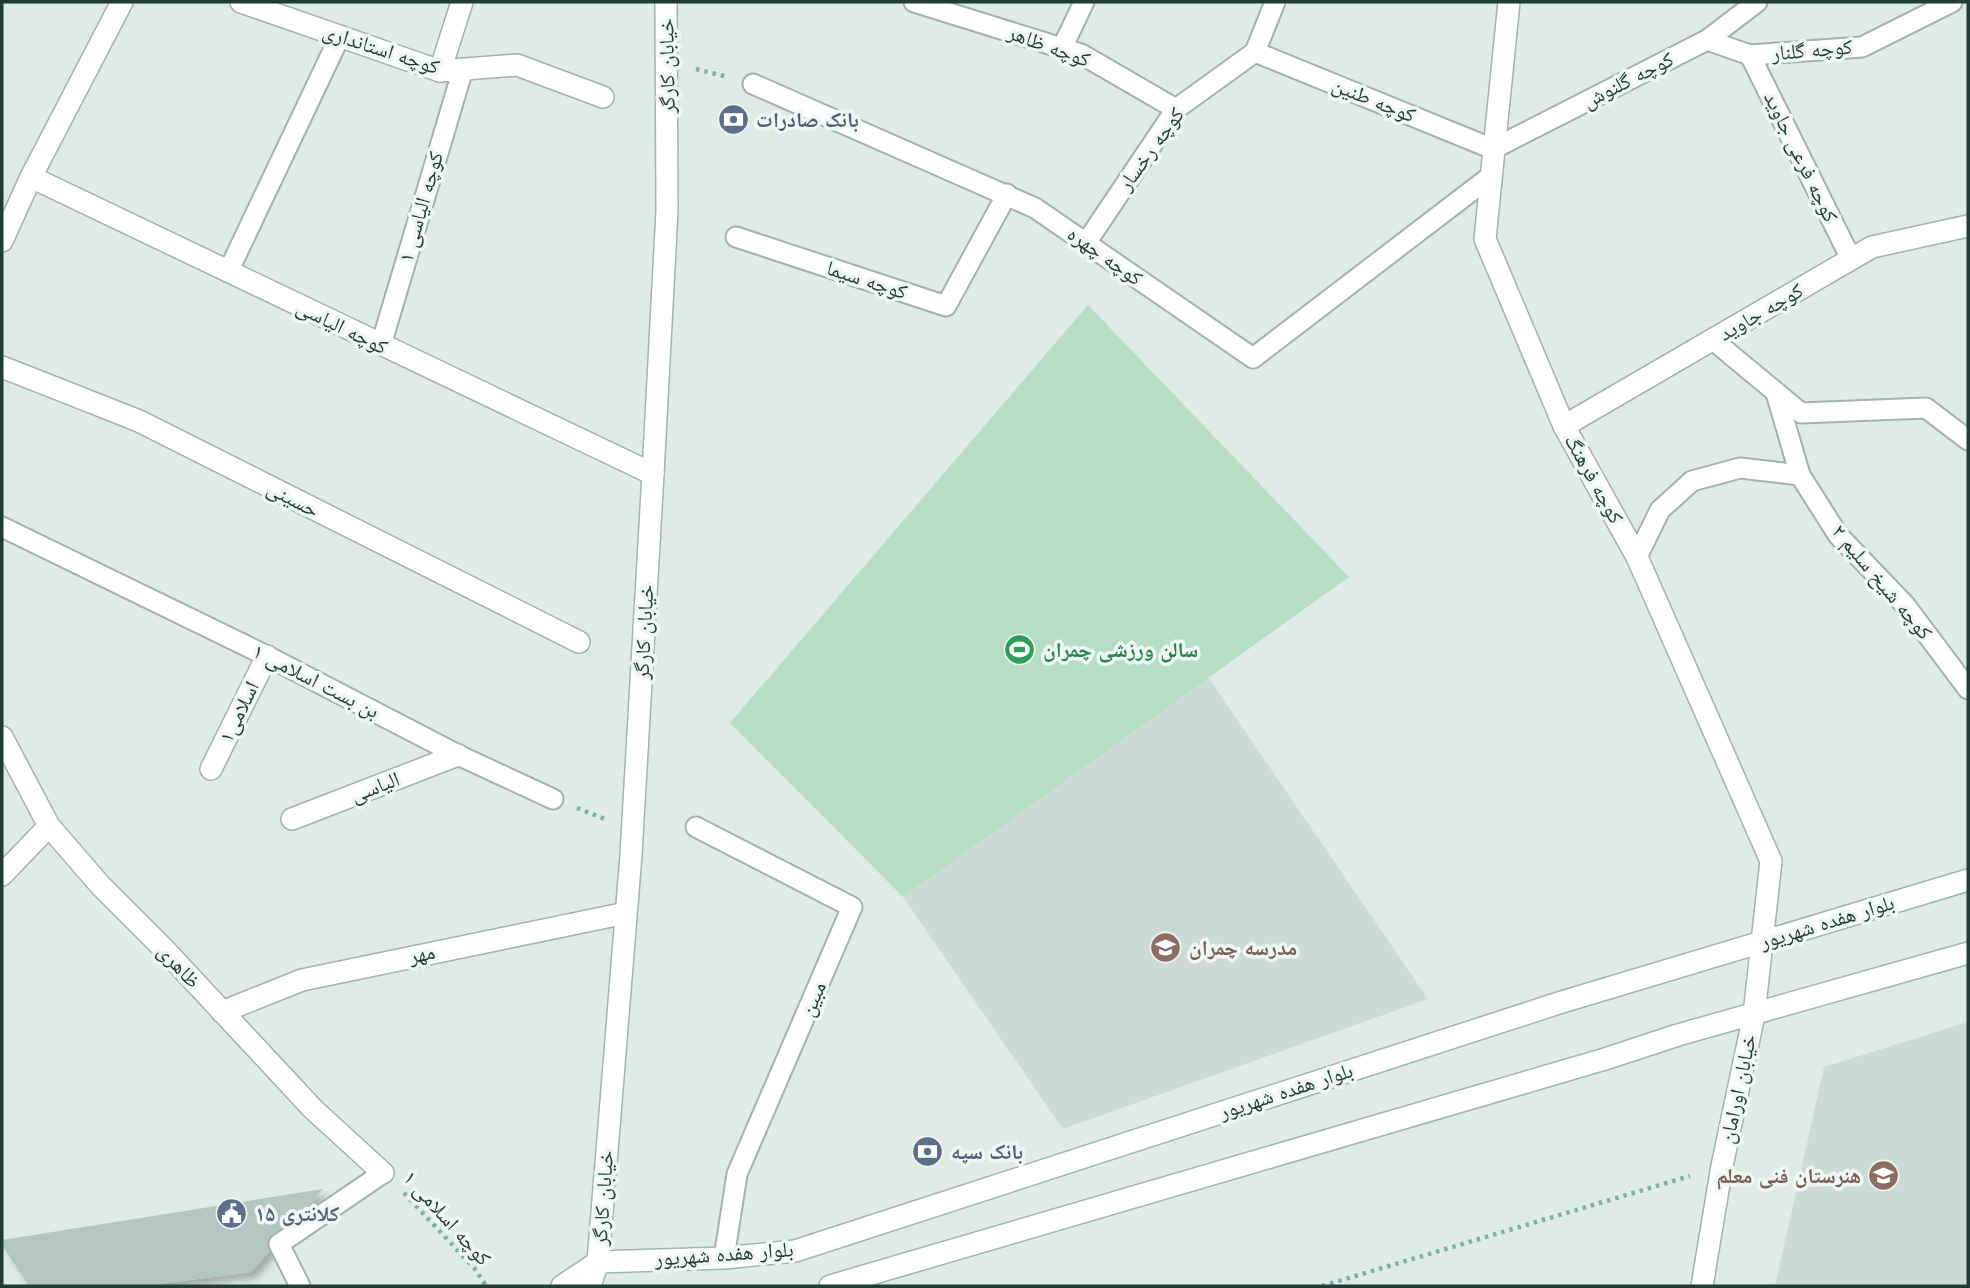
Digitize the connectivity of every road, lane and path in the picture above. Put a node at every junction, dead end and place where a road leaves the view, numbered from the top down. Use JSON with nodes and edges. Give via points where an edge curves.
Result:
{"nodes":[{"id":1,"x":122,"y":2,"type":"edge"},
{"id":2,"x":242,"y":2,"type":"edge"},
{"id":3,"x":462,"y":2,"type":"edge"},
{"id":4,"x":666,"y":2,"type":"edge"},
{"id":5,"x":914,"y":2,"type":"edge"},
{"id":6,"x":1084,"y":2,"type":"edge"},
{"id":7,"x":1275,"y":2,"type":"edge"},
{"id":8,"x":1508,"y":2,"type":"edge"},
{"id":9,"x":1756,"y":2,"type":"edge"},
{"id":10,"x":1952,"y":2,"type":"edge"},
{"id":11,"x":340,"y":36,"type":"junction"},
{"id":12,"x":1707,"y":40,"type":"junction"},
{"id":13,"x":1062,"y":48,"type":"junction"},
{"id":14,"x":1255,"y":52,"type":"junction"},
{"id":15,"x":1750,"y":55,"type":"junction"},
{"id":16,"x":668,"y":62,"type":"junction"},
{"id":17,"x":463,"y":69,"type":"junction"},
{"id":18,"x":440,"y":71,"type":"junction"},
{"id":19,"x":753,"y":84,"type":"joint"},
{"id":20,"x":603,"y":97,"type":"dead end"},
{"id":21,"x":1176,"y":109,"type":"junction"},
{"id":22,"x":1493,"y":149,"type":"junction"},
{"id":23,"x":1491,"y":176,"type":"junction"},
{"id":24,"x":31,"y":177,"type":"junction"},
{"id":25,"x":1006,"y":194,"type":"junction"},
{"id":26,"x":1968,"y":226,"type":"edge"},
{"id":27,"x":736,"y":237,"type":"dead end"},
{"id":28,"x":2,"y":241,"type":"edge"},
{"id":29,"x":1086,"y":243,"type":"junction"},
{"id":30,"x":1851,"y":259,"type":"junction"},
{"id":31,"x":228,"y":272,"type":"junction"},
{"id":32,"x":1713,"y":340,"type":"junction"},
{"id":33,"x":381,"y":345,"type":"junction"},
{"id":34,"x":2,"y":367,"type":"edge"},
{"id":35,"x":1776,"y":393,"type":"junction"},
{"id":36,"x":1564,"y":426,"type":"junction"},
{"id":37,"x":1968,"y":440,"type":"edge"},
{"id":38,"x":653,"y":474,"type":"junction"},
{"id":39,"x":1800,"y":475,"type":"junction"},
{"id":40,"x":2,"y":527,"type":"edge"},
{"id":41,"x":1637,"y":557,"type":"junction"},
{"id":42,"x":579,"y":642,"type":"dead end"},
{"id":43,"x":267,"y":656,"type":"junction"},
{"id":44,"x":1968,"y":689,"type":"edge"},
{"id":45,"x":2,"y":737,"type":"edge"},
{"id":46,"x":458,"y":755,"type":"junction"},
{"id":47,"x":211,"y":769,"type":"dead end"},
{"id":48,"x":554,"y":799,"type":"joint"},
{"id":49,"x":292,"y":819,"type":"dead end"},
{"id":50,"x":49,"y":826,"type":"junction"},
{"id":51,"x":696,"y":827,"type":"dead end"},
{"id":52,"x":633,"y":830,"type":"junction"},
{"id":53,"x":2,"y":875,"type":"edge"},
{"id":54,"x":1968,"y":880,"type":"edge"},
{"id":55,"x":626,"y":913,"type":"junction"},
{"id":56,"x":1762,"y":942,"type":"junction"},
{"id":57,"x":1968,"y":953,"type":"edge"},
{"id":58,"x":222,"y":1012,"type":"junction"},
{"id":59,"x":1754,"y":1015,"type":"junction"},
{"id":60,"x":1722,"y":1166,"type":"junction"},
{"id":61,"x":383,"y":1173,"type":"junction"},
{"id":62,"x":724,"y":1258,"type":"junction"},
{"id":63,"x":598,"y":1262,"type":"junction"},
{"id":64,"x":300,"y":1286,"type":"edge"},
{"id":65,"x":486,"y":1286,"type":"edge"},
{"id":66,"x":562,"y":1286,"type":"edge"},
{"id":67,"x":590,"y":1286,"type":"edge"},
{"id":68,"x":830,"y":1286,"type":"edge"},
{"id":69,"x":1322,"y":1286,"type":"edge"},
{"id":70,"x":1702,"y":1286,"type":"edge"}],
"edges":[{"from":1,"to":24,"type":"street"},
{"from":2,"to":11,"type":"street","name":"کوچه استانداری"},
{"from":3,"to":18,"type":"street"},
{"from":4,"to":16,"type":"street","name":"خیابان کارگر"},
{"from":5,"to":13,"type":"lane","name":"کوچه ظاهر"},
{"from":6,"to":13,"type":"lane"},
{"from":7,"to":14,"type":"lane"},
{"from":8,"to":22,"type":"street","name":"کوچه فرهنگ"},
{"from":9,"to":12,"type":"lane","name":"کوچه گلنوش"},
{"from":10,"to":15,"type":"lane","name":"کوچه گلنار","via":[[1862,47]]},
{"from":11,"to":18,"type":"street","name":"کوچه استانداری"},
{"from":11,"to":31,"type":"lane"},
{"from":12,"to":15,"type":"lane","name":"کوچه گلنار"},
{"from":12,"to":22,"type":"lane","name":"کوچه گلنوش"},
{"from":13,"to":21,"type":"lane","name":"کوچه ظاهر","via":[[1081,54]]},
{"from":14,"to":21,"type":"lane","name":"کوچه رخسار"},
{"from":14,"to":22,"type":"lane","name":"کوچه طنین"},
{"from":15,"to":30,"type":"lane","name":"کوچه فرعی جاوید"},
{"from":16,"to":19,"type":"path"},
{"from":16,"to":38,"type":"street","name":"خیابان کارگر","via":[[667,211]]},
{"from":17,"to":18,"type":"street","name":"کوچه استانداری"},
{"from":17,"to":20,"type":"street","name":"کوچه استانداری","via":[[517,65]]},
{"from":17,"to":33,"type":"lane","name":"کوچه الیاسی ۱"},
{"from":19,"to":25,"type":"lane","name":"کوچه چهره"},
{"from":21,"to":29,"type":"lane","name":"کوچه رخسار"},
{"from":22,"to":23,"type":"street","name":"کوچه فرهنگ"},
{"from":23,"to":29,"type":"lane","name":"کوچه چهره","via":[[1253,358]]},
{"from":23,"to":36,"type":"street","name":"کوچه فرهنگ","via":[[1485,239]]},
{"from":24,"to":28,"type":"street"},
{"from":24,"to":31,"type":"street","name":"کوچه الیاسی"},
{"from":25,"to":27,"type":"lane","name":"کوچه سیما","via":[[946,306]]},
{"from":25,"to":29,"type":"lane","name":"کوچه چهره"},
{"from":26,"to":30,"type":"street","name":"کوچه جاوید","via":[[1872,247]]},
{"from":30,"to":32,"type":"street","name":"کوچه جاوید"},
{"from":31,"to":33,"type":"street","name":"کوچه الیاسی"},
{"from":32,"to":35,"type":"lane"},
{"from":32,"to":36,"type":"street","name":"کوچه جاوید"},
{"from":33,"to":38,"type":"street","name":"کوچه الیاسی"},
{"from":34,"to":42,"type":"street","name":"حسینی","via":[[139,421]]},
{"from":35,"to":37,"type":"lane","via":[[1801,413],[1926,408]]},
{"from":35,"to":39,"type":"lane","name":"کوچه شیخ سلیم ۲"},
{"from":36,"to":41,"type":"street","name":"کوچه فرهنگ"},
{"from":38,"to":52,"type":"street","name":"خیابان کارگر"},
{"from":39,"to":41,"type":"lane","via":[[1740,468],[1692,481],[1660,510]]},
{"from":39,"to":44,"type":"lane","name":"کوچه شیخ سلیم ۲","via":[[1838,535],[1905,605]]},
{"from":40,"to":43,"type":"lane","name":"بن بست اسلامی ۱"},
{"from":41,"to":56,"type":"street","name":"کوچه فرهنگ","via":[[1771,861]]},
{"from":43,"to":46,"type":"lane","name":"بن بست اسلامی ۱"},
{"from":43,"to":47,"type":"street","name":"اسلامی۱"},
{"from":45,"to":50,"type":"street","name":"ظاهری"},
{"from":46,"to":48,"type":"lane","name":"بن بست اسلامی ۱"},
{"from":46,"to":49,"type":"street","name":"الیاسی"},
{"from":48,"to":52,"type":"path"},
{"from":50,"to":53,"type":"street"},
{"from":50,"to":58,"type":"street","name":"ظاهری"},
{"from":51,"to":62,"type":"lane","name":"مبین","via":[[852,907],[737,1174]]},
{"from":52,"to":55,"type":"street","name":"خیابان کارگر"},
{"from":54,"to":56,"type":"street","name":"بلوار هفده شهریور"},
{"from":55,"to":58,"type":"street","name":"مهر","via":[[302,980]]},
{"from":55,"to":63,"type":"street","name":"خیابان کارگر"},
{"from":56,"to":59,"type":"street","name":"خیابان اورامان"},
{"from":56,"to":62,"type":"street","name":"بلوار هفده شهریور","via":[[1562,1002],[795,1251]]},
{"from":57,"to":59,"type":"street"},
{"from":58,"to":61,"type":"street","name":"ظاهری","via":[[313,1109]]},
{"from":59,"to":60,"type":"street","name":"خیابان اورامان"},
{"from":59,"to":68,"type":"street"},
{"from":60,"to":69,"type":"path"},
{"from":60,"to":70,"type":"street","name":"خیابان اورامان"},
{"from":61,"to":64,"type":"lane","via":[[279,1244]]},
{"from":61,"to":65,"type":"path","name":"کوچه اسلامی ۱","via":[[448,1239]]},
{"from":62,"to":63,"type":"street","name":"بلوار هفده شهریور"},
{"from":63,"to":66,"type":"street"},
{"from":63,"to":67,"type":"street","name":"خیابان کارگر"}]}
